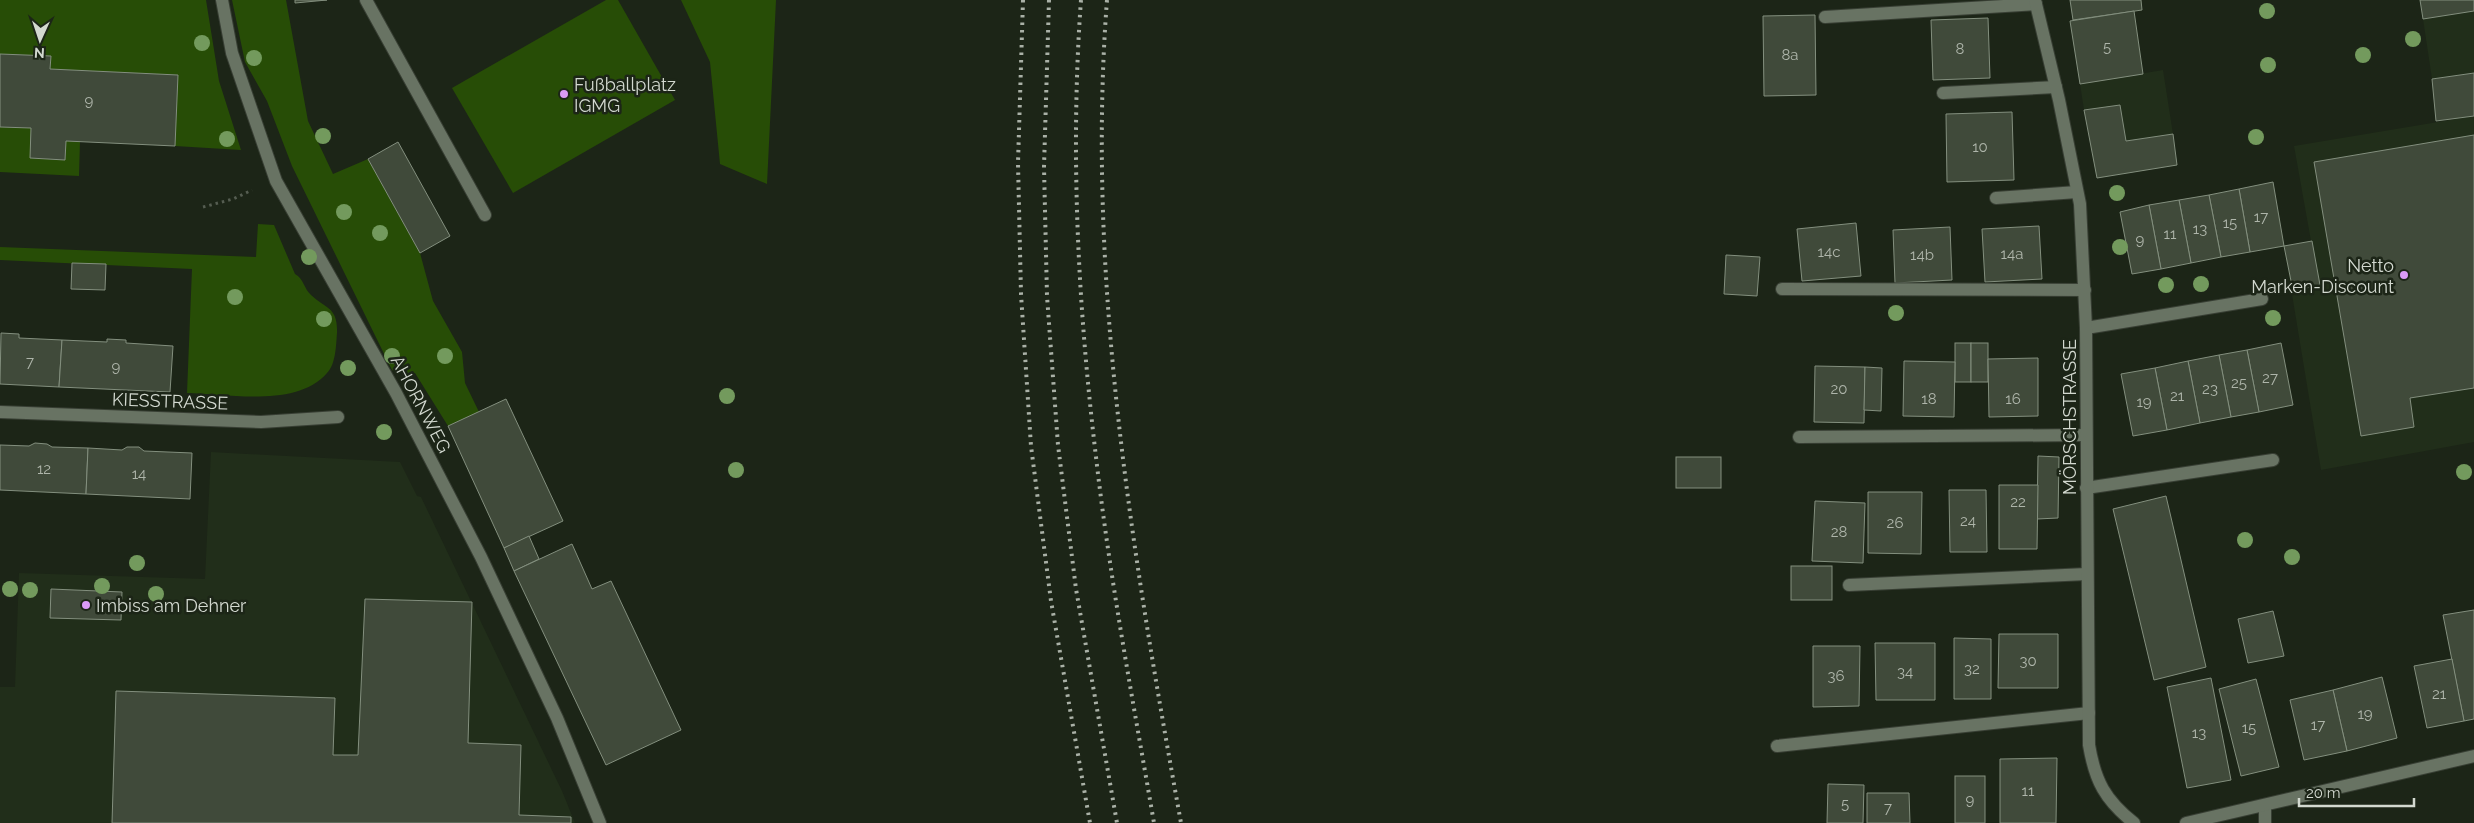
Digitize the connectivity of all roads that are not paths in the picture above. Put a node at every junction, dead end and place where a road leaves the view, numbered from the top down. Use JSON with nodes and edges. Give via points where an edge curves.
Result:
{"nodes":[{"id":1,"x":222,"y":0,"type":"edge"},
{"id":2,"x":366,"y":0,"type":"edge"},
{"id":3,"x":2036,"y":2,"type":"edge"},
{"id":4,"x":1825,"y":17,"type":"dead end"},
{"id":5,"x":2056,"y":87,"type":"junction"},
{"id":6,"x":1943,"y":94,"type":"dead end"},
{"id":7,"x":2078,"y":192,"type":"junction"},
{"id":8,"x":1996,"y":198,"type":"dead end"},
{"id":9,"x":485,"y":215,"type":"dead end"},
{"id":10,"x":1782,"y":289,"type":"dead end"},
{"id":11,"x":2085,"y":290,"type":"junction"},
{"id":12,"x":2262,"y":299,"type":"dead end"},
{"id":13,"x":2086,"y":328,"type":"junction"},
{"id":14,"x":0,"y":412,"type":"edge"},
{"id":15,"x":338,"y":417,"type":"dead end"},
{"id":16,"x":2086,"y":435,"type":"junction"},
{"id":17,"x":1799,"y":437,"type":"dead end"},
{"id":18,"x":2273,"y":460,"type":"dead end"},
{"id":19,"x":2086,"y":488,"type":"junction"},
{"id":20,"x":2087,"y":574,"type":"junction"},
{"id":21,"x":1848,"y":585,"type":"dead end"},
{"id":22,"x":2089,"y":713,"type":"junction"},
{"id":23,"x":1777,"y":746,"type":"dead end"},
{"id":24,"x":2474,"y":756,"type":"edge"},
{"id":25,"x":2264,"y":805,"type":"junction"},
{"id":26,"x":600,"y":823,"type":"edge"},
{"id":27,"x":2134,"y":823,"type":"edge"},
{"id":28,"x":2186,"y":823,"type":"edge"},
{"id":29,"x":2265,"y":823,"type":"edge"}],
"edges":[{"from":1,"to":26,"type":"street","name":"AHORNWEG","via":[[232,53],[276,181],[396,394],[481,557],[557,718]]},
{"from":2,"to":9,"type":"street"},
{"from":3,"to":4,"type":"street"},
{"from":3,"to":5,"type":"street","name":"MÖRSCHSTRASSE"},
{"from":5,"to":6,"type":"street"},
{"from":5,"to":7,"type":"street","name":"MÖRSCHSTRASSE"},
{"from":7,"to":8,"type":"street"},
{"from":7,"to":11,"type":"street","name":"MÖRSCHSTRASSE"},
{"from":10,"to":11,"type":"street"},
{"from":11,"to":13,"type":"street","name":"MÖRSCHSTRASSE"},
{"from":12,"to":13,"type":"street"},
{"from":13,"to":16,"type":"street","name":"MÖRSCHSTRASSE"},
{"from":14,"to":15,"type":"street","name":"KIESSTRASSE","via":[[261,422]]},
{"from":16,"to":17,"type":"street"},
{"from":16,"to":19,"type":"street","name":"MÖRSCHSTRASSE"},
{"from":18,"to":19,"type":"street"},
{"from":19,"to":20,"type":"street","name":"MÖRSCHSTRASSE"},
{"from":20,"to":21,"type":"street"},
{"from":20,"to":22,"type":"street","name":"MÖRSCHSTRASSE"},
{"from":22,"to":23,"type":"street"},
{"from":22,"to":27,"type":"street","name":"MÖRSCHSTRASSE","via":[[2089,745],[2094,772],[2115,806]]},
{"from":24,"to":25,"type":"street"},
{"from":25,"to":28,"type":"street"},
{"from":25,"to":29,"type":"street"}]}
